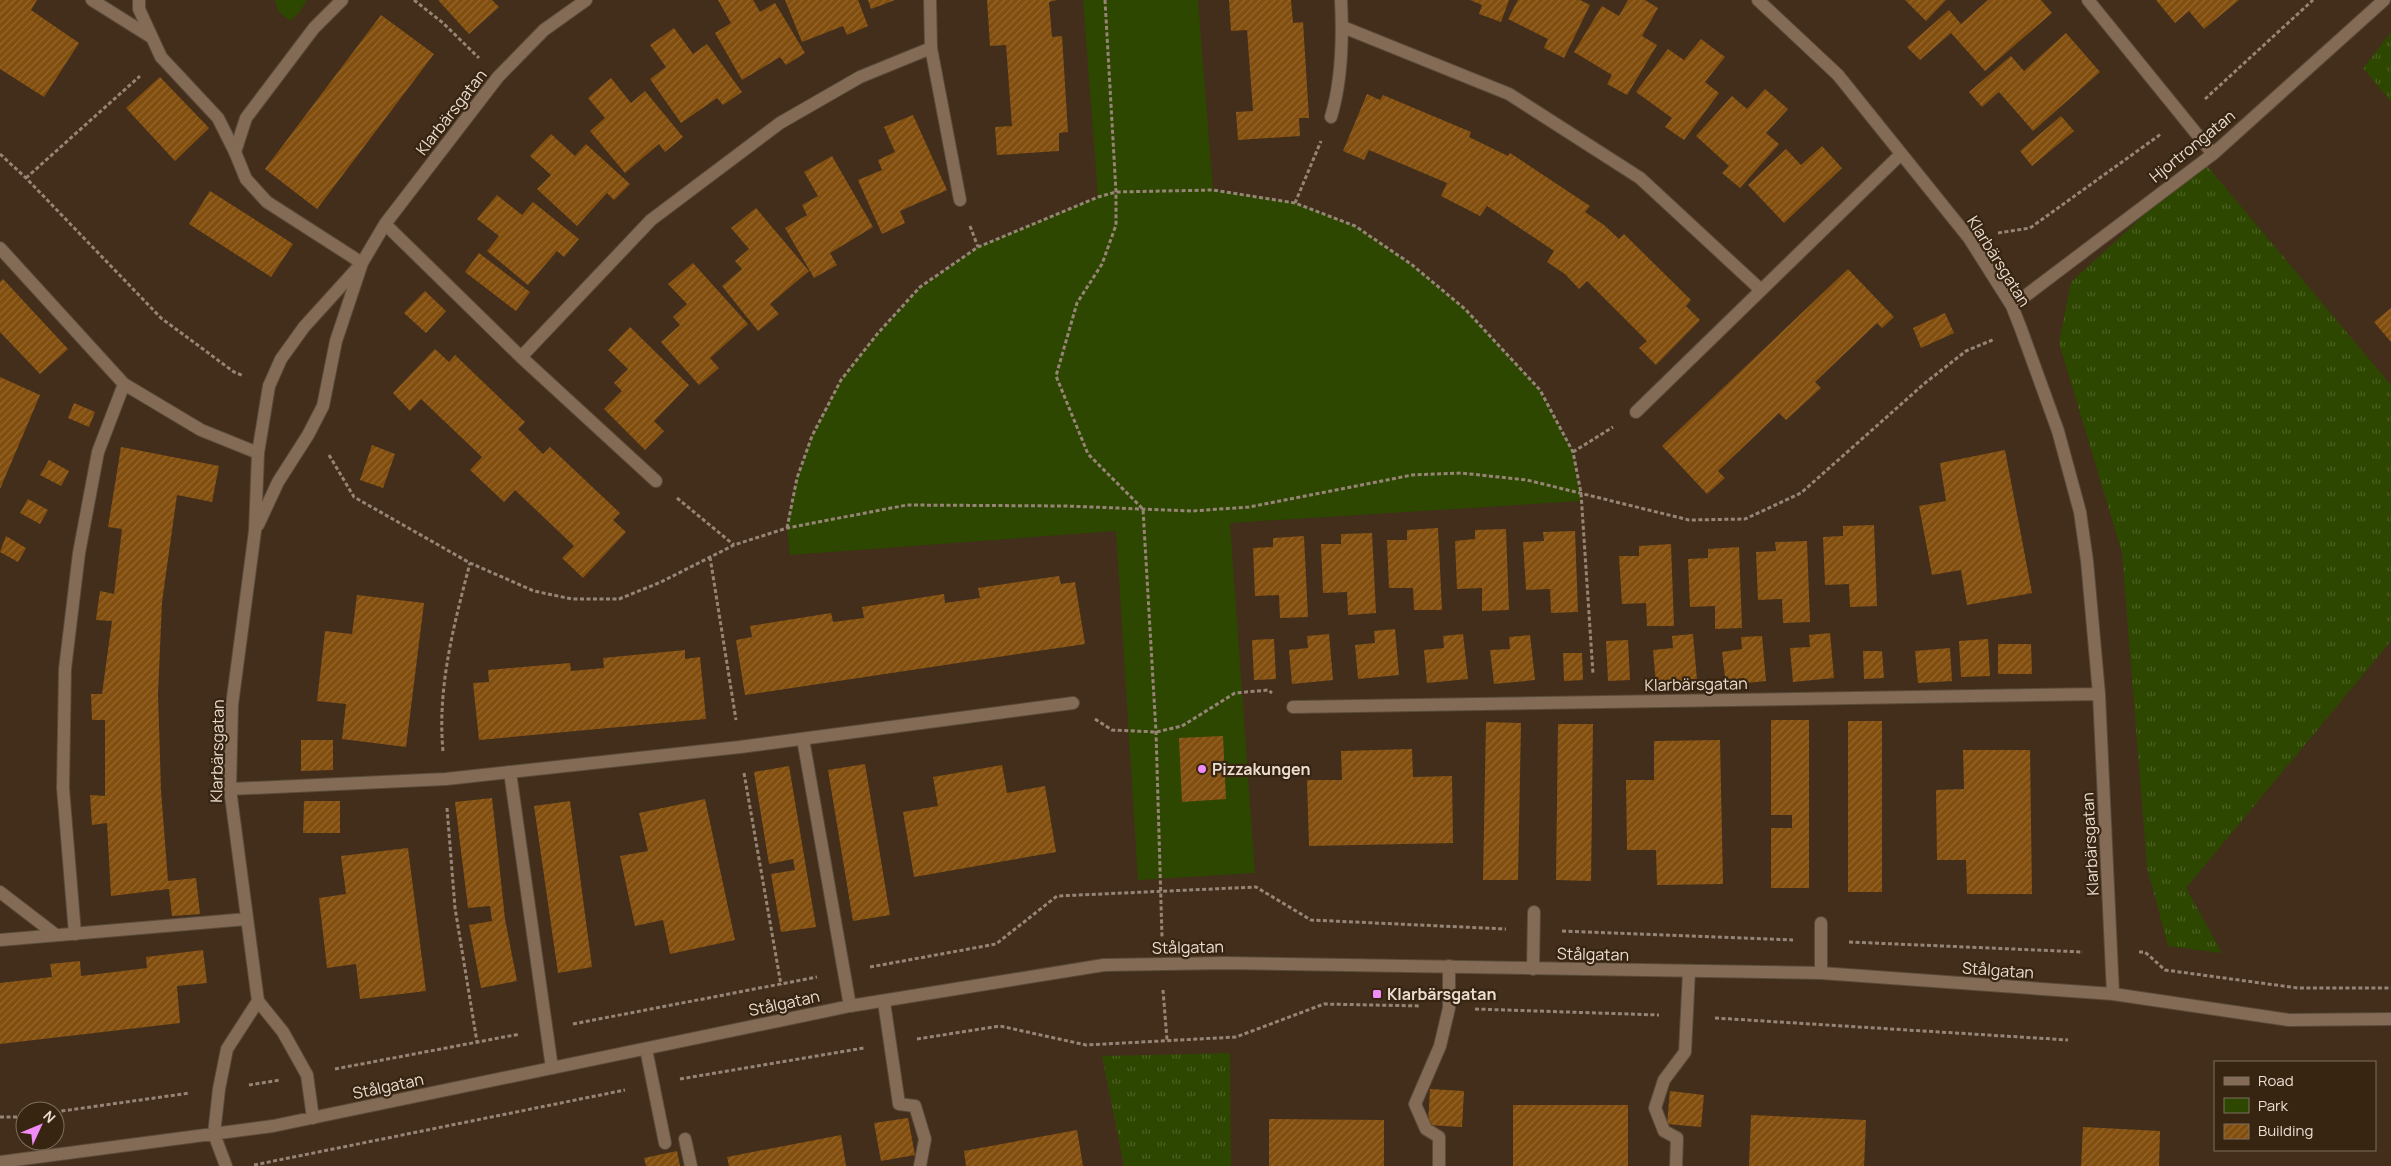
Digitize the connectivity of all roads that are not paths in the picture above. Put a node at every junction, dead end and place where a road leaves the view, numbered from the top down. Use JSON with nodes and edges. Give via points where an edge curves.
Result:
{"nodes":[{"id":1,"x":92,"y":0,"type":"edge"},
{"id":2,"x":139,"y":0,"type":"edge"},
{"id":3,"x":342,"y":0,"type":"edge"},
{"id":4,"x":586,"y":0,"type":"edge"},
{"id":5,"x":930,"y":0,"type":"edge"},
{"id":6,"x":1341,"y":0,"type":"edge"},
{"id":7,"x":1758,"y":0,"type":"edge"},
{"id":8,"x":2088,"y":0,"type":"edge"},
{"id":9,"x":2384,"y":0,"type":"edge"},
{"id":10,"x":1343,"y":27,"type":"junction"},
{"id":11,"x":151,"y":37,"type":"junction"},
{"id":12,"x":931,"y":48,"type":"junction"},
{"id":13,"x":1330,"y":117,"type":"road end"},
{"id":14,"x":235,"y":152,"type":"junction"},
{"id":15,"x":1901,"y":154,"type":"junction"},
{"id":16,"x":2213,"y":154,"type":"junction"},
{"id":17,"x":960,"y":200,"type":"dead end"},
{"id":18,"x":385,"y":224,"type":"junction"},
{"id":19,"x":0,"y":248,"type":"edge"},
{"id":20,"x":362,"y":263,"type":"junction"},
{"id":21,"x":1761,"y":290,"type":"junction"},
{"id":22,"x":2012,"y":306,"type":"junction"},
{"id":23,"x":521,"y":357,"type":"junction"},
{"id":24,"x":124,"y":384,"type":"junction"},
{"id":25,"x":1636,"y":412,"type":"road end"},
{"id":26,"x":258,"y":453,"type":"junction"},
{"id":27,"x":656,"y":481,"type":"road end"},
{"id":28,"x":255,"y":531,"type":"junction"},
{"id":29,"x":2099,"y":694,"type":"junction"},
{"id":30,"x":1073,"y":703,"type":"road end"},
{"id":31,"x":1293,"y":707,"type":"road end"},
{"id":32,"x":803,"y":739,"type":"junction"},
{"id":33,"x":510,"y":772,"type":"junction"},
{"id":34,"x":230,"y":789,"type":"junction"},
{"id":35,"x":0,"y":892,"type":"edge"},
{"id":36,"x":1534,"y":912,"type":"dead end"},
{"id":37,"x":246,"y":920,"type":"junction"},
{"id":38,"x":1821,"y":923,"type":"dead end"},
{"id":39,"x":75,"y":934,"type":"junction"},
{"id":40,"x":56,"y":936,"type":"junction"},
{"id":41,"x":0,"y":940,"type":"edge"},
{"id":42,"x":1448,"y":966,"type":"junction"},
{"id":43,"x":1534,"y":969,"type":"junction"},
{"id":44,"x":1689,"y":971,"type":"junction"},
{"id":45,"x":1821,"y":973,"type":"junction"},
{"id":46,"x":2113,"y":994,"type":"junction"},
{"id":47,"x":258,"y":1001,"type":"junction"},
{"id":48,"x":884,"y":1002,"type":"junction"},
{"id":49,"x":850,"y":1006,"type":"junction"},
{"id":50,"x":2391,"y":1019,"type":"edge"},
{"id":51,"x":646,"y":1049,"type":"junction"},
{"id":52,"x":552,"y":1068,"type":"junction"},
{"id":53,"x":313,"y":1118,"type":"junction"},
{"id":54,"x":214,"y":1134,"type":"junction"},
{"id":55,"x":685,"y":1139,"type":"dead end"},
{"id":56,"x":664,"y":1143,"type":"dead end"},
{"id":57,"x":0,"y":1162,"type":"edge"},
{"id":58,"x":226,"y":1166,"type":"edge"},
{"id":59,"x":691,"y":1166,"type":"edge"},
{"id":60,"x":920,"y":1166,"type":"edge"},
{"id":61,"x":1439,"y":1166,"type":"edge"},
{"id":62,"x":1676,"y":1166,"type":"edge"}],
"edges":[{"from":1,"to":11,"type":"street"},
{"from":2,"to":11,"type":"street","via":[[138,9]]},
{"from":3,"to":14,"type":"street","via":[[314,28],[246,118]]},
{"from":4,"to":18,"type":"street","name":"Klarbärsgatan","via":[[544,30],[498,78]]},
{"from":5,"to":12,"type":"street"},
{"from":6,"to":10,"type":"street"},
{"from":7,"to":15,"type":"street","name":"Klarbärsgatan","via":[[1838,75]]},
{"from":8,"to":16,"type":"street"},
{"from":9,"to":16,"type":"street","name":"Hjortrongatan"},
{"from":10,"to":13,"type":"street","via":[[1337,95]]},
{"from":10,"to":21,"type":"street","via":[[1509,94],[1640,178]]},
{"from":11,"to":14,"type":"street","via":[[161,57],[218,118]]},
{"from":12,"to":17,"type":"street"},
{"from":12,"to":23,"type":"street","via":[[860,77],[780,122],[651,220]]},
{"from":14,"to":20,"type":"street","via":[[246,179],[267,202]]},
{"from":15,"to":21,"type":"street"},
{"from":15,"to":22,"type":"street","name":"Klarbärsgatan","via":[[1969,238]]},
{"from":16,"to":22,"type":"street","name":"Hjortrongatan"},
{"from":18,"to":20,"type":"street","name":"Klarbärsgatan"},
{"from":18,"to":23,"type":"street"},
{"from":19,"to":24,"type":"street"},
{"from":20,"to":26,"type":"street","name":"Klarbärsgatan","via":[[304,327],[280,359],[269,386]]},
{"from":20,"to":28,"type":"street","name":"Klarbärsgatan","via":[[336,341],[323,406],[278,482]]},
{"from":21,"to":25,"type":"street"},
{"from":22,"to":29,"type":"street","name":"Klarbärsgatan","via":[[2058,431],[2080,512]]},
{"from":23,"to":27,"type":"street"},
{"from":24,"to":26,"type":"street","via":[[201,430]]},
{"from":24,"to":39,"type":"street","via":[[98,452],[79,553],[65,669],[63,788]]},
{"from":26,"to":28,"type":"street","name":"Klarbärsgatan"},
{"from":28,"to":34,"type":"street","name":"Klarbärsgatan","via":[[232,705]]},
{"from":29,"to":31,"type":"street","name":"Klarbärsgatan"},
{"from":29,"to":46,"type":"street","name":"Klarbärsgatan"},
{"from":30,"to":32,"type":"street"},
{"from":32,"to":33,"type":"street"},
{"from":32,"to":49,"type":"street"},
{"from":33,"to":34,"type":"street","via":[[446,779]]},
{"from":33,"to":52,"type":"street"},
{"from":34,"to":37,"type":"street","name":"Klarbärsgatan"},
{"from":35,"to":40,"type":"street"},
{"from":36,"to":43,"type":"street"},
{"from":37,"to":39,"type":"street"},
{"from":37,"to":47,"type":"street","name":"Klarbärsgatan"},
{"from":38,"to":45,"type":"street"},
{"from":39,"to":40,"type":"street"},
{"from":40,"to":41,"type":"street"},
{"from":42,"to":43,"type":"street","name":"Stålgatan"},
{"from":42,"to":48,"type":"street","name":"Stålgatan","via":[[1104,965]]},
{"from":42,"to":61,"type":"street","via":[[1449,1008],[1440,1046],[1415,1104],[1426,1129],[1439,1137]]},
{"from":43,"to":44,"type":"street","name":"Stålgatan"},
{"from":44,"to":45,"type":"street","name":"Stålgatan"},
{"from":44,"to":62,"type":"street","via":[[1685,1052],[1664,1080],[1655,1108],[1664,1131],[1677,1138]]},
{"from":45,"to":46,"type":"street","name":"Stålgatan"},
{"from":46,"to":50,"type":"street","name":"Stålgatan","via":[[2288,1020]]},
{"from":47,"to":53,"type":"street","via":[[283,1032],[307,1075]]},
{"from":47,"to":54,"type":"street","via":[[227,1049]]},
{"from":48,"to":49,"type":"street","name":"Stålgatan"},
{"from":48,"to":60,"type":"street","via":[[899,1104],[915,1106],[925,1139]]},
{"from":49,"to":51,"type":"street","name":"Stålgatan"},
{"from":51,"to":52,"type":"street","name":"Stålgatan"},
{"from":51,"to":56,"type":"street"},
{"from":52,"to":53,"type":"street","name":"Stålgatan"},
{"from":53,"to":54,"type":"street","name":"Stålgatan"},
{"from":54,"to":57,"type":"street","name":"Stålgatan"},
{"from":54,"to":58,"type":"street"},
{"from":55,"to":59,"type":"street"}]}
